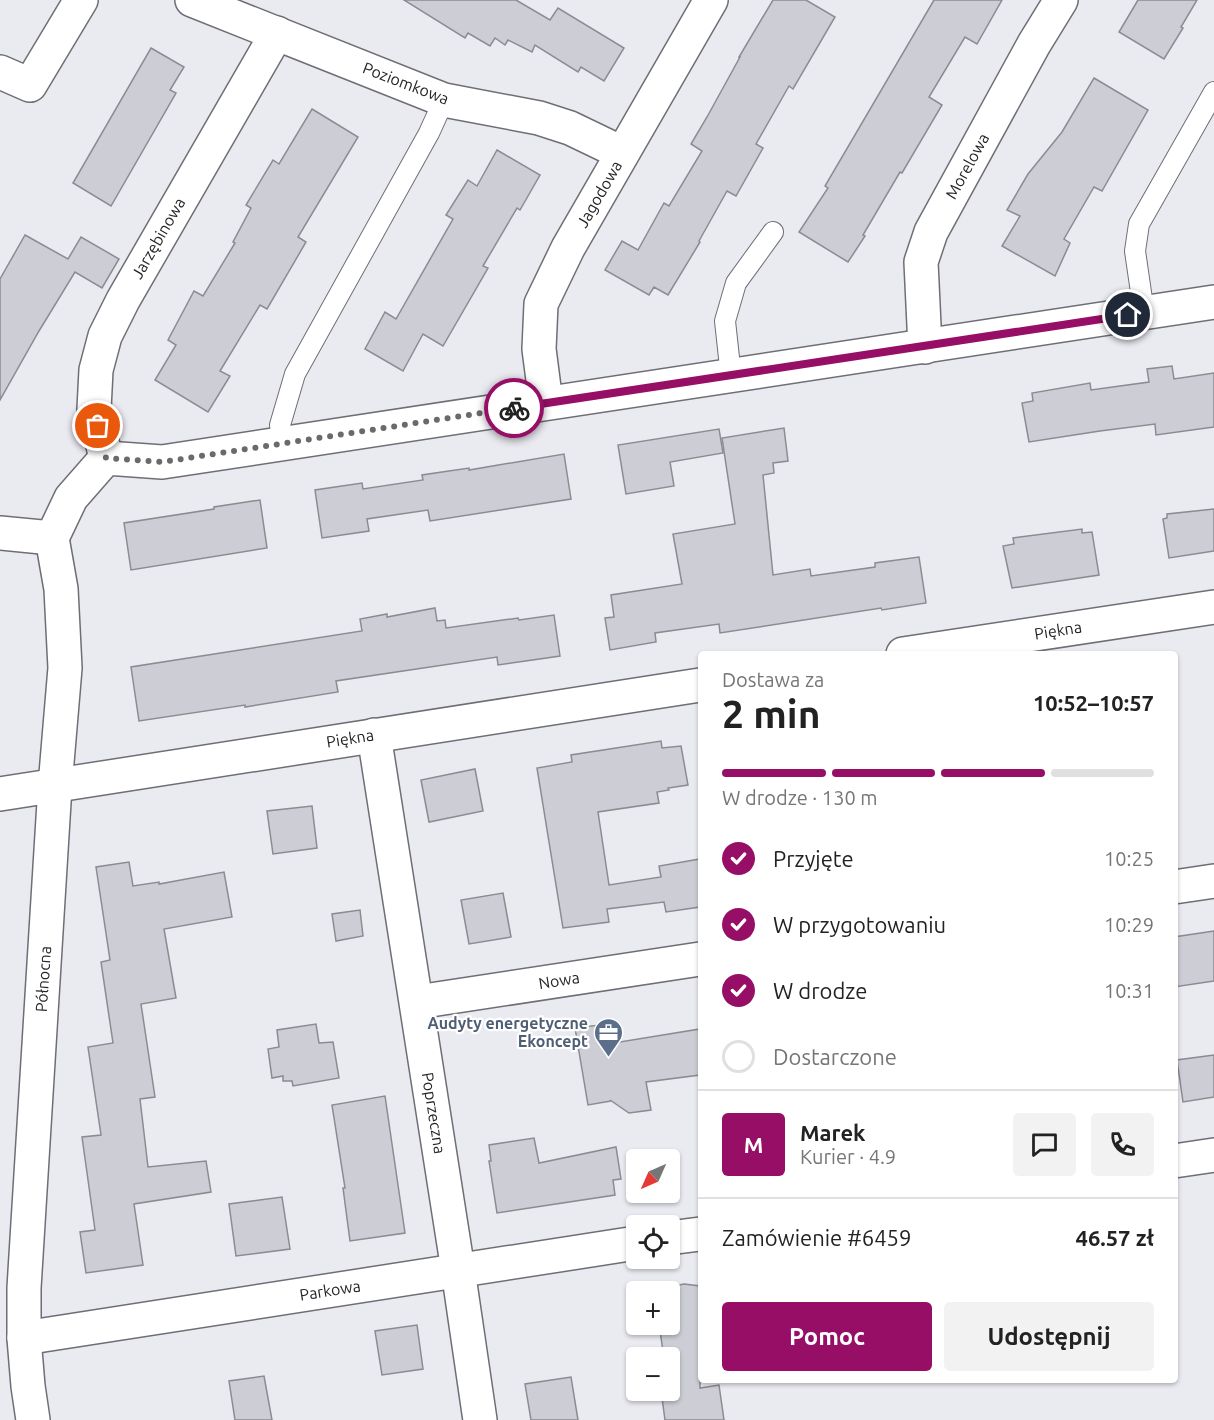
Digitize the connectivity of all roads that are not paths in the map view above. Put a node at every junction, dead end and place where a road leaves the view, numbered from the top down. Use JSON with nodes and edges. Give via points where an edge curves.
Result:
{"nodes":[{"id":1,"x":81,"y":0,"type":"edge"},
{"id":2,"x":192,"y":0,"type":"edge"},
{"id":3,"x":711,"y":0,"type":"edge"},
{"id":4,"x":1061,"y":0,"type":"edge"},
{"id":5,"x":277,"y":33,"type":"junction"},
{"id":6,"x":0,"y":72,"type":"edge"},
{"id":7,"x":1214,"y":92,"type":"edge"},
{"id":8,"x":444,"y":100,"type":"junction"},
{"id":9,"x":622,"y":153,"type":"junction"},
{"id":10,"x":773,"y":232,"type":"dead end"},
{"id":11,"x":1214,"y":302,"type":"edge"},
{"id":12,"x":1144,"y":313,"type":"junction"},
{"id":13,"x":925,"y":347,"type":"junction"},
{"id":14,"x":731,"y":376,"type":"junction"},
{"id":15,"x":546,"y":403,"type":"junction"},
{"id":16,"x":283,"y":443,"type":"junction"},
{"id":17,"x":106,"y":458,"type":"junction"},
{"id":18,"x":0,"y":533,"type":"edge"},
{"id":19,"x":52,"y":538,"type":"junction"},
{"id":20,"x":1214,"y":607,"type":"edge"},
{"id":21,"x":923,"y":651,"type":"edge"},
{"id":22,"x":698,"y":685,"type":"edge"},
{"id":23,"x":374,"y":735,"type":"junction"},
{"id":24,"x":55,"y":786,"type":"junction"},
{"id":25,"x":0,"y":794,"type":"edge"},
{"id":26,"x":1214,"y":881,"type":"edge"},
{"id":27,"x":1178,"y":886,"type":"edge"},
{"id":28,"x":698,"y":959,"type":"edge"},
{"id":29,"x":417,"y":1002,"type":"junction"},
{"id":30,"x":1214,"y":1155,"type":"edge"},
{"id":31,"x":1178,"y":1160,"type":"edge"},
{"id":32,"x":698,"y":1234,"type":"edge"},
{"id":33,"x":680,"y":1237,"type":"edge"},
{"id":34,"x":626,"y":1245,"type":"edge"},
{"id":35,"x":458,"y":1270,"type":"junction"},
{"id":36,"x":24,"y":1338,"type":"junction"},
{"id":37,"x":33,"y":1420,"type":"edge"},
{"id":38,"x":480,"y":1420,"type":"edge"}],
"edges":[{"from":1,"to":6,"type":"street","via":[[30,86]]},
{"from":2,"to":5,"type":"street","name":"Poziomkowa"},
{"from":3,"to":9,"type":"street","name":"Jagodowa"},
{"from":4,"to":13,"type":"street","name":"Morelowa","via":[[931,232],[921,262]]},
{"from":5,"to":8,"type":"street","name":"Poziomkowa"},
{"from":5,"to":17,"type":"street","name":"Jarzębinowa","via":[[105,336],[96,370],[94,409]]},
{"from":7,"to":12,"type":"lane","via":[[1139,224],[1135,251]]},
{"from":8,"to":9,"type":"street","name":"Poziomkowa","via":[[539,118]]},
{"from":8,"to":16,"type":"lane","via":[[295,374],[280,425]]},
{"from":9,"to":15,"type":"street","name":"Jagodowa","via":[[541,304],[538,349]]},
{"from":10,"to":14,"type":"lane","via":[[736,283],[725,321]]},
{"from":11,"to":12,"type":"street"},
{"from":12,"to":13,"type":"street"},
{"from":13,"to":14,"type":"street"},
{"from":14,"to":15,"type":"street"},
{"from":15,"to":16,"type":"street"},
{"from":16,"to":17,"type":"street","via":[[162,462]]},
{"from":17,"to":19,"type":"street","via":[[71,498]]},
{"from":18,"to":19,"type":"street"},
{"from":19,"to":24,"type":"street","name":"Północna","via":[[61,589],[64,668]]},
{"from":20,"to":21,"type":"street","name":"Piękna"},
{"from":22,"to":23,"type":"street","name":"Piękna"},
{"from":23,"to":24,"type":"street","name":"Piękna"},
{"from":23,"to":29,"type":"street","name":"Poprzeczna"},
{"from":24,"to":25,"type":"street","name":"Piękna"},
{"from":24,"to":36,"type":"street","name":"Północna"},
{"from":26,"to":27,"type":"street"},
{"from":28,"to":29,"type":"street","name":"Nowa"},
{"from":29,"to":35,"type":"street","name":"Poprzeczna"},
{"from":30,"to":31,"type":"street"},
{"from":32,"to":33,"type":"street"},
{"from":34,"to":35,"type":"street","name":"Parkowa"},
{"from":35,"to":36,"type":"street","name":"Parkowa"},
{"from":35,"to":38,"type":"street","name":"Poprzeczna"},
{"from":36,"to":37,"type":"street","name":"Północna"}]}
